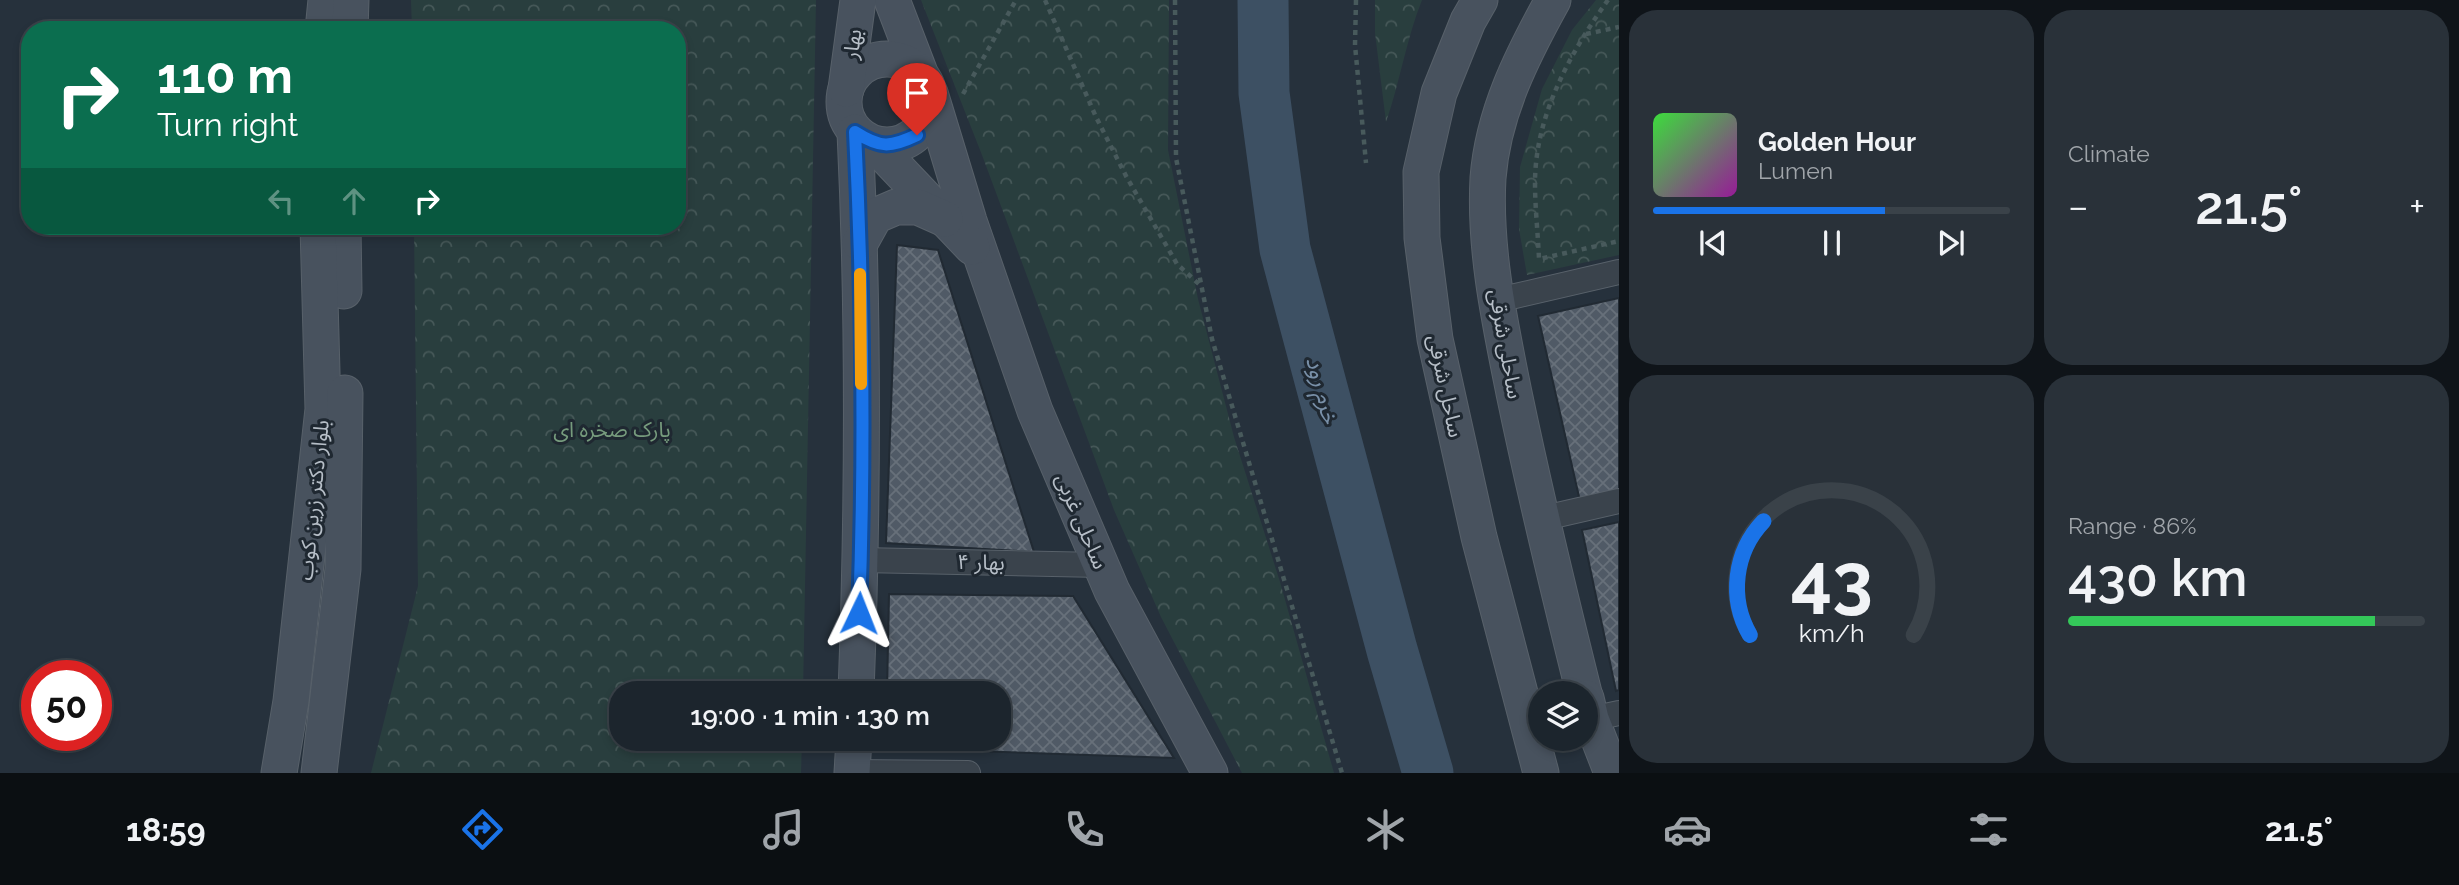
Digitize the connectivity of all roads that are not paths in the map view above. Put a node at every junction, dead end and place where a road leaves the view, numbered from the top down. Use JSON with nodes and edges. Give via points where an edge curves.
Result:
{"nodes":[{"id":1,"x":326,"y":0,"type":"edge"},
{"id":2,"x":351,"y":0,"type":"edge"},
{"id":3,"x":858,"y":0,"type":"edge"},
{"id":4,"x":892,"y":0,"type":"edge"},
{"id":5,"x":1480,"y":0,"type":"edge"},
{"id":6,"x":1553,"y":0,"type":"edge"},
{"id":7,"x":324,"y":21,"type":"edge"},
{"id":8,"x":350,"y":21,"type":"edge"},
{"id":9,"x":925,"y":83,"type":"junction"},
{"id":10,"x":846,"y":89,"type":"junction"},
{"id":11,"x":864,"y":138,"type":"junction"},
{"id":12,"x":948,"y":220,"type":"junction"},
{"id":13,"x":318,"y":235,"type":"edge"},
{"id":14,"x":343,"y":235,"type":"edge"},
{"id":15,"x":860,"y":243,"type":"junction"},
{"id":16,"x":982,"y":257,"type":"junction"},
{"id":17,"x":1619,"y":272,"type":"edge"},
{"id":18,"x":1498,"y":300,"type":"junction"},
{"id":19,"x":1619,"y":501,"type":"edge"},
{"id":20,"x":1540,"y":519,"type":"junction"},
{"id":21,"x":861,"y":560,"type":"junction"},
{"id":22,"x":1101,"y":565,"type":"junction"},
{"id":23,"x":856,"y":681,"type":"edge"},
{"id":24,"x":1588,"y":681,"type":"edge"},
{"id":25,"x":1598,"y":718,"type":"edge"},
{"id":26,"x":853,"y":761,"type":"edge"},
{"id":27,"x":279,"y":773,"type":"edge"},
{"id":28,"x":319,"y":773,"type":"edge"},
{"id":29,"x":968,"y":773,"type":"edge"},
{"id":30,"x":1210,"y":773,"type":"edge"},
{"id":31,"x":1541,"y":773,"type":"edge"},
{"id":32,"x":1612,"y":773,"type":"edge"}],
"edges":[{"from":1,"to":7,"type":"main road"},
{"from":2,"to":8,"type":"main road"},
{"from":3,"to":10,"type":"main road","name":"بهار"},
{"from":4,"to":9,"type":"main road","name":"ساحلی غربی"},
{"from":5,"to":31,"type":"main road","name":"ساحل شرقی","via":[[1439,93],[1421,172],[1422,238],[1435,339],[1473,511]]},
{"from":6,"to":18,"type":"main road","name":"ساحلی شرقی","via":[[1521,58],[1498,120],[1489,176],[1488,232]]},
{"from":9,"to":10,"type":"main road","via":[[901,61],[878,59],[858,69]]},
{"from":9,"to":11,"type":"main road","via":[[929,116],[917,135],[897,145]]},
{"from":9,"to":16,"type":"main road","name":"ساحلی غربی"},
{"from":10,"to":11,"type":"main road","via":[[844,111]]},
{"from":11,"to":12,"type":"main road"},
{"from":11,"to":15,"type":"main road"},
{"from":12,"to":15,"type":"main road","via":[[918,207],[896,207],[875,216]]},
{"from":12,"to":16,"type":"main road"},
{"from":13,"to":27,"type":"main road","name":"بلوار دکتر زرین کوب","via":[[323,409]]},
{"from":14,"to":28,"type":"main road","name":"بلوار دکتر زرین کوب","via":[[343,569]]},
{"from":15,"to":21,"type":"main road"},
{"from":16,"to":22,"type":"main road","name":"ساحلی غربی","via":[[1035,411]]},
{"from":17,"to":18,"type":"street"},
{"from":18,"to":20,"type":"main road","name":"ساحلی شرقی"},
{"from":19,"to":20,"type":"street"},
{"from":20,"to":24,"type":"main road","name":"ساحلی شرقی"},
{"from":21,"to":22,"type":"street","name":"بهار ۴"},
{"from":21,"to":23,"type":"main road"},
{"from":22,"to":30,"type":"main road","name":"ساحلی غربی"},
{"from":25,"to":32,"type":"main road","name":"ساحلی شرقی"},
{"from":26,"to":29,"type":"street"}]}
